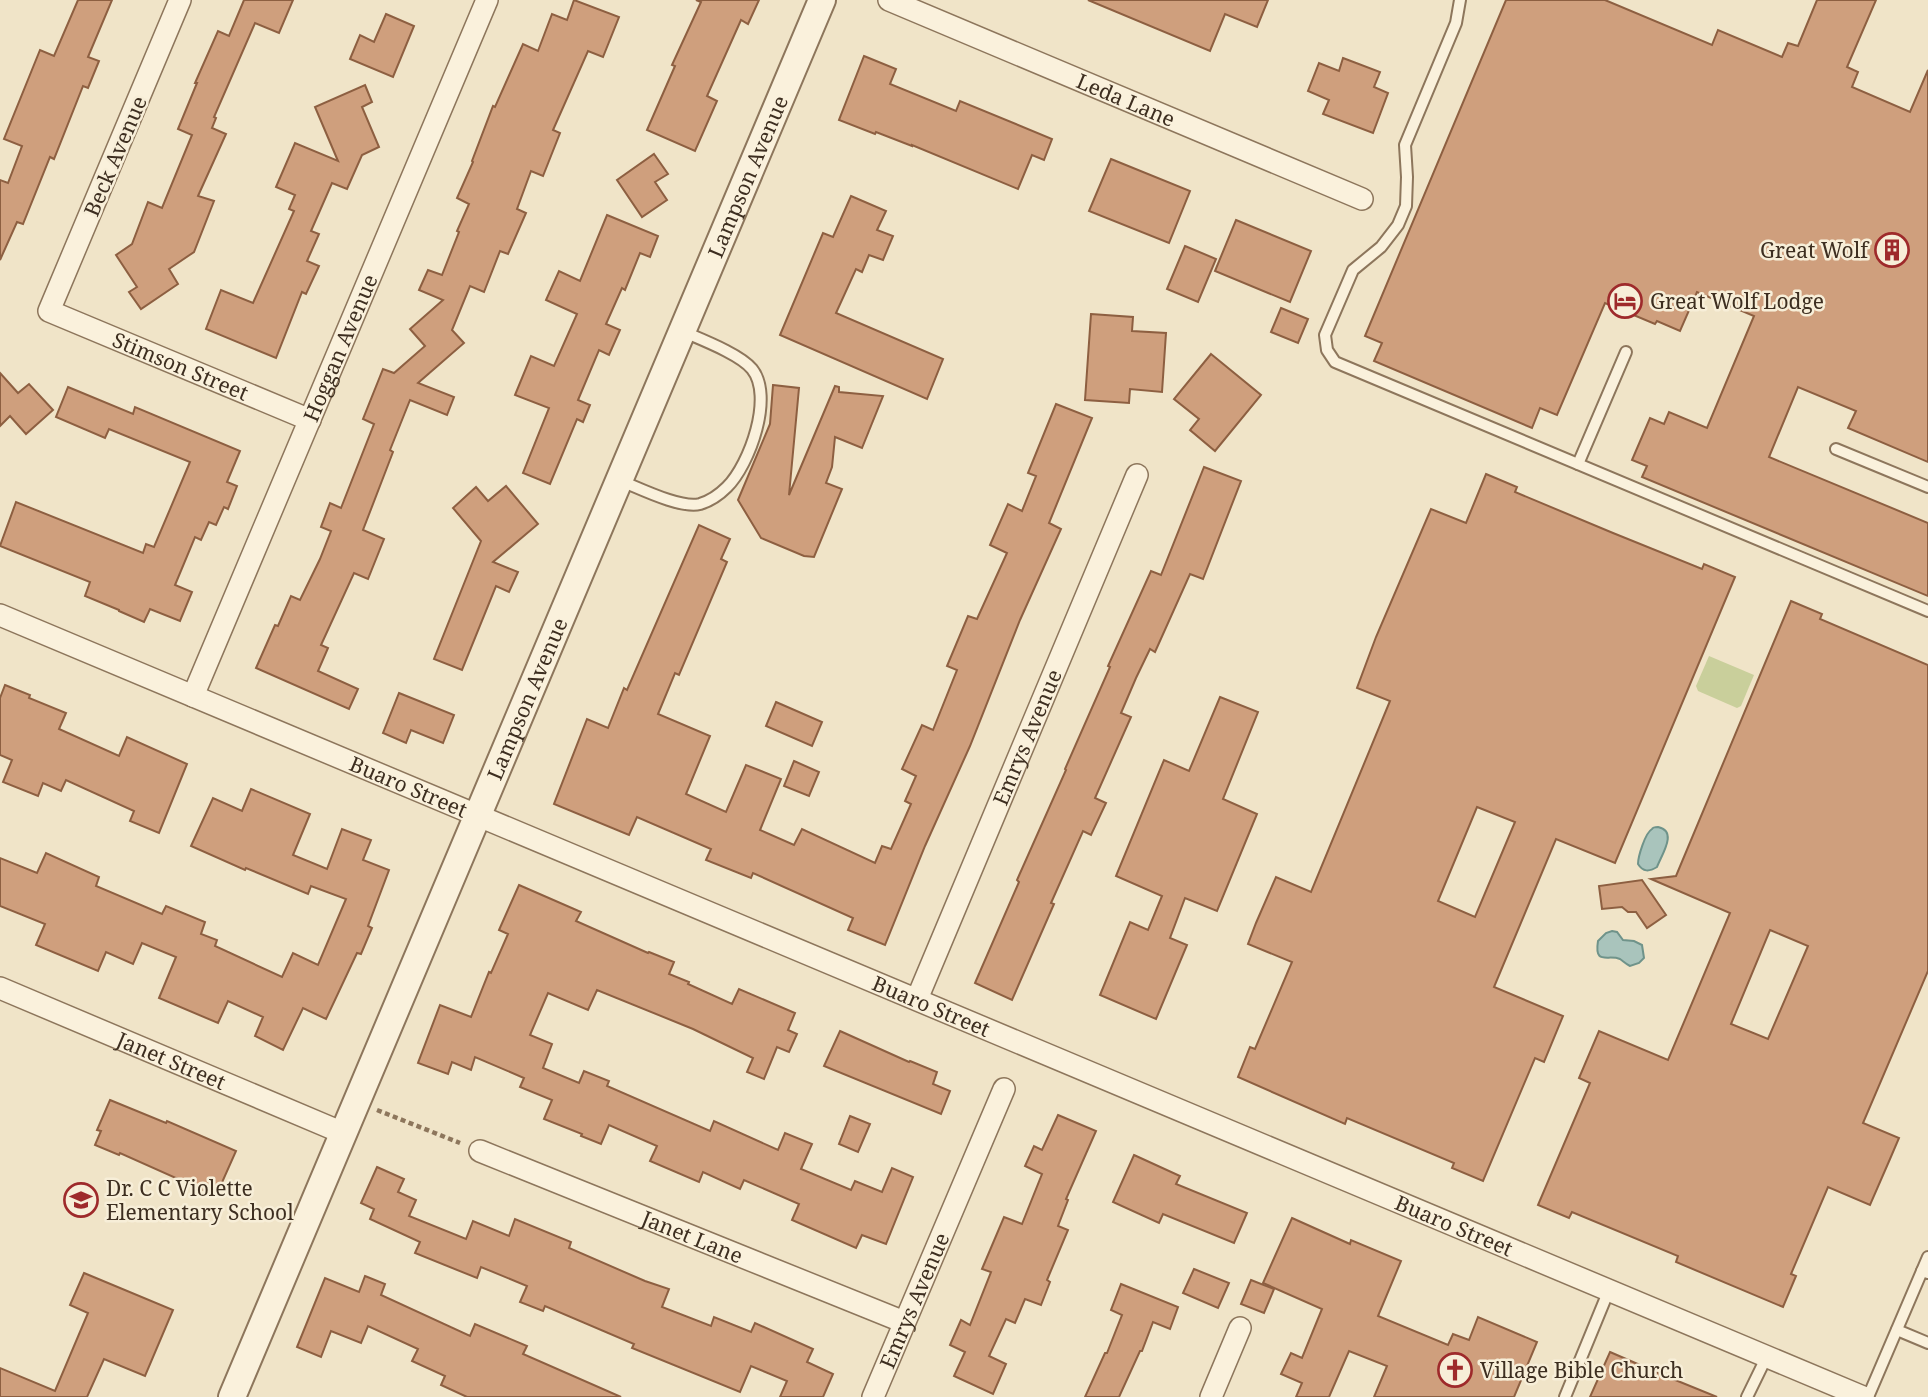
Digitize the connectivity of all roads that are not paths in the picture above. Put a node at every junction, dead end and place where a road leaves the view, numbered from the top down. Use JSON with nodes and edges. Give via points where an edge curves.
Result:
{"nodes":[{"id":1,"x":180,"y":0,"type":"edge"},
{"id":2,"x":487,"y":0,"type":"edge"},
{"id":3,"x":822,"y":0,"type":"edge"},
{"id":4,"x":889,"y":0,"type":"edge"},
{"id":5,"x":1460,"y":0,"type":"edge"},
{"id":6,"x":1362,"y":199,"type":"dead end"},
{"id":7,"x":49,"y":311,"type":"joint"},
{"id":8,"x":682,"y":331,"type":"junction"},
{"id":9,"x":1626,"y":352,"type":"dead end"},
{"id":10,"x":310,"y":420,"type":"junction"},
{"id":11,"x":1836,"y":449,"type":"dead end"},
{"id":12,"x":1578,"y":464,"type":"junction"},
{"id":13,"x":1137,"y":475,"type":"dead end"},
{"id":14,"x":619,"y":480,"type":"junction"},
{"id":15,"x":1928,"y":487,"type":"edge"},
{"id":16,"x":1928,"y":611,"type":"edge"},
{"id":17,"x":0,"y":615,"type":"edge"},
{"id":18,"x":193,"y":696,"type":"junction"},
{"id":19,"x":479,"y":816,"type":"junction"},
{"id":20,"x":0,"y":988,"type":"edge"},
{"id":21,"x":917,"y":999,"type":"junction"},
{"id":22,"x":1004,"y":1089,"type":"dead end"},
{"id":23,"x":343,"y":1133,"type":"junction"},
{"id":24,"x":480,"y":1151,"type":"road end"},
{"id":25,"x":1928,"y":1257,"type":"edge"},
{"id":26,"x":1925,"y":1272,"type":"edge"},
{"id":27,"x":1609,"y":1290,"type":"junction"},
{"id":28,"x":904,"y":1322,"type":"junction"},
{"id":29,"x":1240,"y":1328,"type":"dead end"},
{"id":30,"x":1897,"y":1330,"type":"junction"},
{"id":31,"x":1928,"y":1343,"type":"edge"},
{"id":32,"x":1767,"y":1356,"type":"junction"},
{"id":33,"x":232,"y":1397,"type":"edge"},
{"id":34,"x":873,"y":1397,"type":"edge"},
{"id":35,"x":1211,"y":1397,"type":"edge"},
{"id":36,"x":1565,"y":1397,"type":"edge"},
{"id":37,"x":1747,"y":1397,"type":"edge"},
{"id":38,"x":1866,"y":1397,"type":"edge"}],
"edges":[{"from":1,"to":7,"type":"street","name":"Beck Avenue"},
{"from":2,"to":10,"type":"street","name":"Hoggan Avenue"},
{"from":3,"to":8,"type":"street","name":"Lampson Avenue"},
{"from":4,"to":6,"type":"street","name":"Leda Lane"},
{"from":5,"to":12,"type":"lane","via":[[1456,23],[1405,145],[1406,206],[1381,247],[1353,270],[1325,335],[1326,350],[1335,362]]},
{"from":7,"to":10,"type":"street","name":"Stimson Street"},
{"from":8,"to":14,"type":"street","name":"Lampson Avenue"},
{"from":8,"to":14,"type":"lane","via":[[744,360],[754,371],[761,394],[752,442],[728,486],[699,504],[684,505]]},
{"from":9,"to":12,"type":"lane"},
{"from":10,"to":18,"type":"street","name":"Hoggan Avenue"},
{"from":11,"to":15,"type":"lane"},
{"from":12,"to":16,"type":"lane"},
{"from":13,"to":21,"type":"street","name":"Emrys Avenue"},
{"from":14,"to":19,"type":"street","name":"Lampson Avenue"},
{"from":17,"to":18,"type":"street","name":"Buaro Street"},
{"from":18,"to":19,"type":"street","name":"Buaro Street"},
{"from":19,"to":21,"type":"street","name":"Buaro Street"},
{"from":19,"to":23,"type":"street","name":"Lampson Avenue"},
{"from":20,"to":23,"type":"street","name":"Janet Street"},
{"from":21,"to":27,"type":"street","name":"Buaro Street"},
{"from":22,"to":28,"type":"street","name":"Emrys Avenue"},
{"from":23,"to":33,"type":"street","name":"Lampson Avenue"},
{"from":24,"to":28,"type":"street","name":"Janet Lane"},
{"from":25,"to":26,"type":"lane"},
{"from":26,"to":30,"type":"lane"},
{"from":27,"to":32,"type":"street","name":"Buaro Street"},
{"from":27,"to":36,"type":"lane"},
{"from":28,"to":34,"type":"street","name":"Emrys Avenue"},
{"from":29,"to":35,"type":"street"},
{"from":30,"to":31,"type":"lane"},
{"from":30,"to":38,"type":"lane"},
{"from":32,"to":37,"type":"lane"},
{"from":32,"to":38,"type":"street","name":"Buaro Street"}]}
